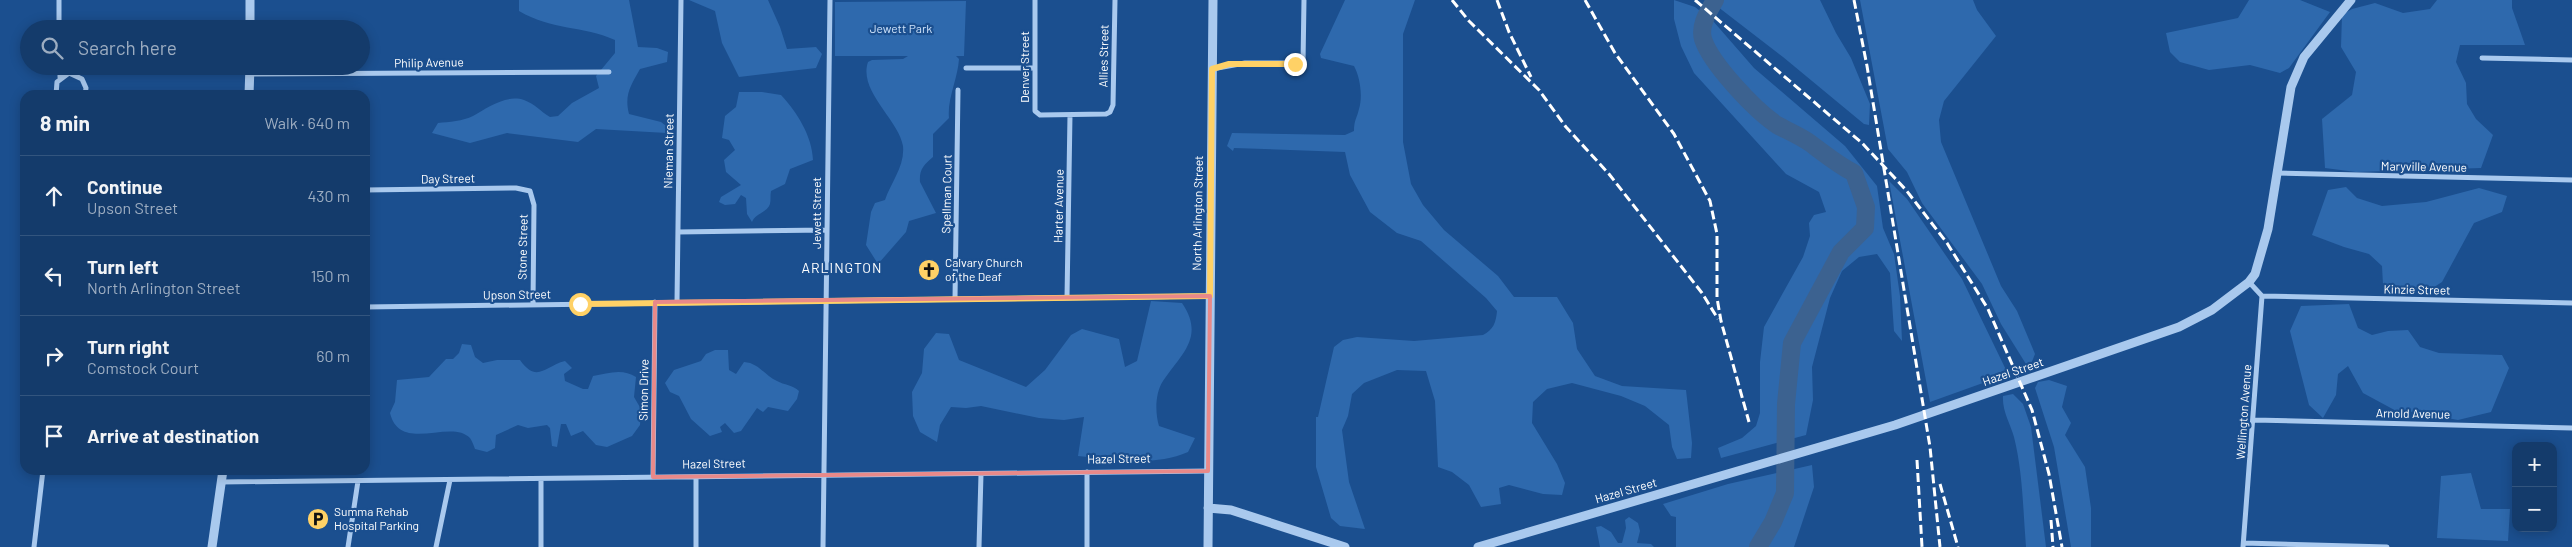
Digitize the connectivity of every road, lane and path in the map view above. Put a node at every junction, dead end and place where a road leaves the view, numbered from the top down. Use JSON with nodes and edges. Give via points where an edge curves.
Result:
{"nodes":[{"id":1,"x":59,"y":0,"type":"edge"},
{"id":2,"x":250,"y":0,"type":"edge"},
{"id":3,"x":681,"y":0,"type":"edge"},
{"id":4,"x":830,"y":0,"type":"edge"},
{"id":5,"x":1035,"y":0,"type":"edge"},
{"id":6,"x":1115,"y":0,"type":"edge"},
{"id":7,"x":1214,"y":0,"type":"edge"},
{"id":8,"x":1304,"y":0,"type":"edge"},
{"id":9,"x":2351,"y":0,"type":"edge"},
{"id":10,"x":59,"y":20,"type":"edge"},
{"id":11,"x":250,"y":20,"type":"edge"},
{"id":12,"x":2482,"y":58,"type":"dead end"},
{"id":13,"x":2572,"y":60,"type":"edge"},
{"id":14,"x":966,"y":68,"type":"dead end"},
{"id":15,"x":1034,"y":68,"type":"junction"},
{"id":16,"x":1212,"y":69,"type":"junction"},
{"id":17,"x":370,"y":71,"type":"edge"},
{"id":18,"x":609,"y":72,"type":"dead end"},
{"id":19,"x":64,"y":75,"type":"edge"},
{"id":20,"x":76,"y":75,"type":"edge"},
{"id":21,"x":250,"y":75,"type":"edge"},
{"id":22,"x":60,"y":77,"type":"joint"},
{"id":23,"x":55,"y":90,"type":"edge"},
{"id":24,"x":85,"y":90,"type":"edge"},
{"id":25,"x":249,"y":90,"type":"edge"},
{"id":26,"x":958,"y":90,"type":"dead end"},
{"id":27,"x":1070,"y":115,"type":"junction"},
{"id":28,"x":2276,"y":173,"type":"junction"},
{"id":29,"x":2572,"y":180,"type":"edge"},
{"id":30,"x":370,"y":190,"type":"edge"},
{"id":31,"x":530,"y":191,"type":"joint"},
{"id":32,"x":827,"y":230,"type":"junction"},
{"id":33,"x":678,"y":232,"type":"junction"},
{"id":34,"x":2249,"y":282,"type":"junction"},
{"id":35,"x":1210,"y":296,"type":"junction"},
{"id":36,"x":2262,"y":296,"type":"junction"},
{"id":37,"x":1067,"y":298,"type":"junction"},
{"id":38,"x":955,"y":299,"type":"junction"},
{"id":39,"x":826,"y":301,"type":"junction"},
{"id":40,"x":655,"y":302,"type":"junction"},
{"id":41,"x":677,"y":302,"type":"junction"},
{"id":42,"x":2572,"y":303,"type":"edge"},
{"id":43,"x":533,"y":304,"type":"junction"},
{"id":44,"x":370,"y":307,"type":"edge"},
{"id":45,"x":2254,"y":420,"type":"junction"},
{"id":46,"x":2572,"y":428,"type":"edge"},
{"id":47,"x":1208,"y":471,"type":"junction"},
{"id":48,"x":1087,"y":472,"type":"junction"},
{"id":49,"x":981,"y":474,"type":"junction"},
{"id":50,"x":42,"y":475,"type":"edge"},
{"id":51,"x":222,"y":475,"type":"edge"},
{"id":52,"x":824,"y":475,"type":"junction"},
{"id":53,"x":696,"y":477,"type":"junction"},
{"id":54,"x":653,"y":478,"type":"junction"},
{"id":55,"x":541,"y":479,"type":"junction"},
{"id":56,"x":450,"y":480,"type":"junction"},
{"id":57,"x":358,"y":481,"type":"junction"},
{"id":58,"x":221,"y":482,"type":"junction"},
{"id":59,"x":1208,"y":508,"type":"junction"},
{"id":60,"x":1335,"y":545,"type":"edge"},
{"id":61,"x":2244,"y":545,"type":"edge"},
{"id":62,"x":34,"y":547,"type":"edge"},
{"id":63,"x":212,"y":547,"type":"edge"},
{"id":64,"x":348,"y":547,"type":"edge"},
{"id":65,"x":436,"y":547,"type":"edge"},
{"id":66,"x":541,"y":547,"type":"edge"},
{"id":67,"x":696,"y":547,"type":"edge"},
{"id":68,"x":824,"y":547,"type":"edge"},
{"id":69,"x":979,"y":547,"type":"edge"},
{"id":70,"x":1087,"y":547,"type":"edge"},
{"id":71,"x":1208,"y":547,"type":"edge"},
{"id":72,"x":1345,"y":547,"type":"edge"},
{"id":73,"x":1478,"y":547,"type":"edge"},
{"id":74,"x":2388,"y":547,"type":"edge"}],
"edges":[{"from":1,"to":10,"type":"street"},
{"from":2,"to":11,"type":"street"},
{"from":3,"to":33,"type":"street","name":"Nieman Street"},
{"from":4,"to":32,"type":"street","name":"Jewett Street"},
{"from":5,"to":15,"type":"street","name":"Denver Street"},
{"from":6,"to":27,"type":"street","name":"Allies Street","via":[[1113,105],[1110,112]]},
{"from":7,"to":16,"type":"street","name":"North Arlington Street"},
{"from":8,"to":16,"type":"street","via":[[1304,63],[1245,63]]},
{"from":9,"to":28,"type":"street","name":"Hazel Street","via":[[2300,65],[2289,96]]},
{"from":12,"to":13,"type":"street"},
{"from":14,"to":15,"type":"street"},
{"from":15,"to":27,"type":"street","name":"Denver Street","via":[[1035,112],[1040,115]]},
{"from":16,"to":35,"type":"street","name":"North Arlington Street"},
{"from":17,"to":18,"type":"street","name":"Philip Avenue"},
{"from":19,"to":22,"type":"street"},
{"from":20,"to":24,"type":"street","via":[[85,83]]},
{"from":21,"to":25,"type":"street"},
{"from":22,"to":23,"type":"street"},
{"from":26,"to":38,"type":"street","name":"Spellman Court"},
{"from":27,"to":37,"type":"street","name":"Harter Avenue"},
{"from":28,"to":29,"type":"street","name":"Maryville Avenue"},
{"from":28,"to":34,"type":"street","name":"Hazel Street","via":[[2261,261]]},
{"from":30,"to":31,"type":"street","name":"Day Street","via":[[516,188]]},
{"from":31,"to":43,"type":"street","name":"Stone Street","via":[[534,205]]},
{"from":32,"to":33,"type":"street"},
{"from":32,"to":39,"type":"street","name":"Jewett Street"},
{"from":33,"to":41,"type":"street","name":"Nieman Street"},
{"from":34,"to":36,"type":"street"},
{"from":34,"to":73,"type":"street","name":"Hazel Street","via":[[2212,310],[2179,327],[1925,416]]},
{"from":35,"to":37,"type":"street","name":"Upson Street"},
{"from":35,"to":47,"type":"street","name":"North Arlington Street"},
{"from":36,"to":42,"type":"street","name":"Kinzie Street"},
{"from":36,"to":45,"type":"street","name":"Wellington Avenue"},
{"from":37,"to":38,"type":"street","name":"Upson Street"},
{"from":38,"to":39,"type":"street","name":"Upson Street"},
{"from":39,"to":41,"type":"street","name":"Upson Street"},
{"from":39,"to":52,"type":"street","name":"Jewett Street"},
{"from":40,"to":41,"type":"street","name":"Upson Street"},
{"from":40,"to":43,"type":"street","name":"Upson Street"},
{"from":40,"to":54,"type":"street","name":"Simon Drive"},
{"from":43,"to":44,"type":"street","name":"Upson Street"},
{"from":45,"to":46,"type":"street","name":"Arnold Avenue"},
{"from":45,"to":61,"type":"street","name":"Wellington Avenue"},
{"from":47,"to":48,"type":"street","name":"Hazel Street"},
{"from":47,"to":59,"type":"street","name":"North Arlington Street"},
{"from":48,"to":49,"type":"street","name":"Hazel Street"},
{"from":48,"to":70,"type":"street"},
{"from":49,"to":52,"type":"street","name":"Hazel Street"},
{"from":49,"to":69,"type":"street"},
{"from":50,"to":62,"type":"street"},
{"from":51,"to":58,"type":"street"},
{"from":52,"to":53,"type":"street","name":"Hazel Street"},
{"from":52,"to":68,"type":"street","name":"Jewett Street"},
{"from":53,"to":54,"type":"street","name":"Hazel Street"},
{"from":53,"to":67,"type":"street"},
{"from":54,"to":55,"type":"street","name":"Hazel Street"},
{"from":55,"to":56,"type":"street","name":"Hazel Street"},
{"from":55,"to":66,"type":"street"},
{"from":56,"to":57,"type":"street","name":"Hazel Street"},
{"from":56,"to":65,"type":"street"},
{"from":57,"to":58,"type":"street","name":"Hazel Street"},
{"from":57,"to":64,"type":"street"},
{"from":58,"to":63,"type":"street"},
{"from":59,"to":60,"type":"street","via":[[1231,510]]},
{"from":59,"to":71,"type":"street","name":"North Arlington Street"},
{"from":60,"to":72,"type":"street"},
{"from":61,"to":74,"type":"street"}]}
